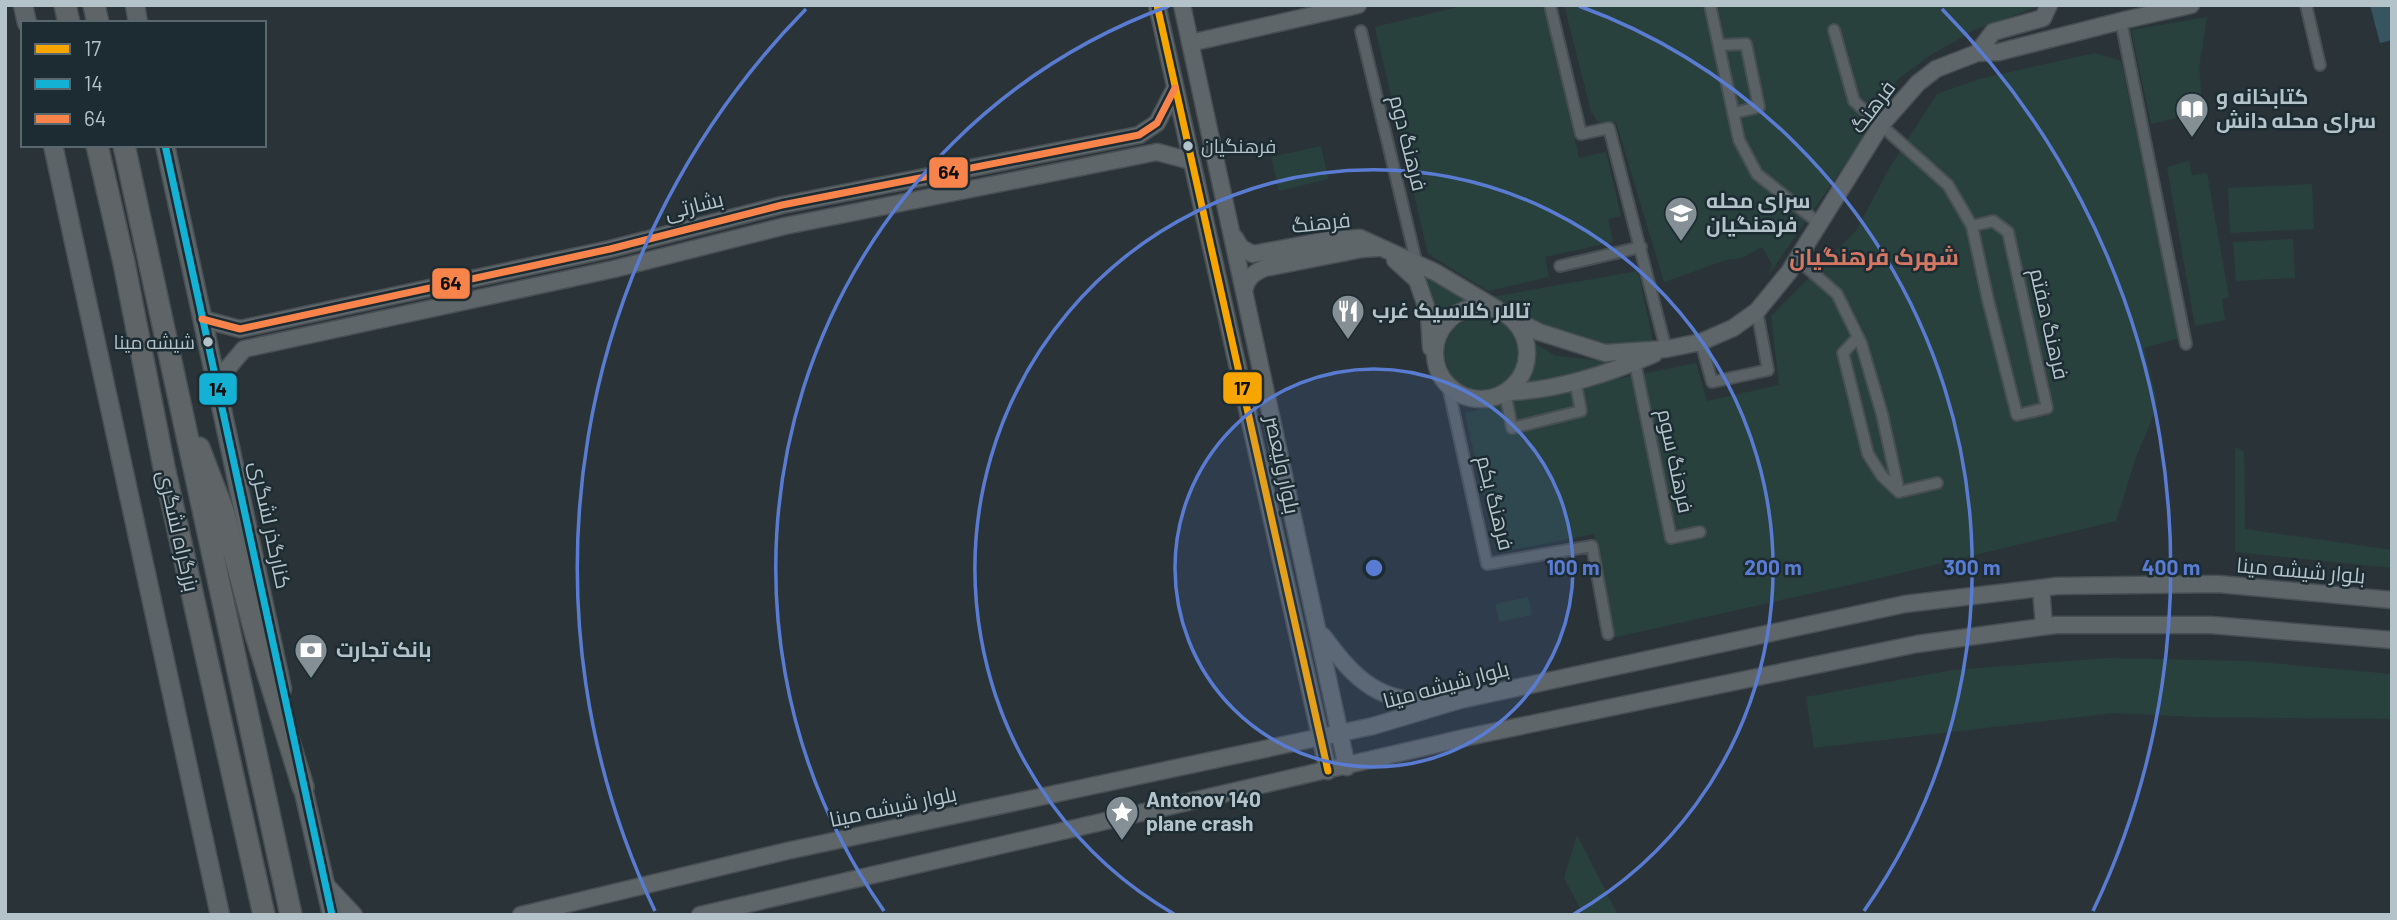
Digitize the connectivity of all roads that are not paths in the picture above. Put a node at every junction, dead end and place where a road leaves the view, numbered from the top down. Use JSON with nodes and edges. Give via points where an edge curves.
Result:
{"nodes":[{"id":1,"x":1157,"y":5,"type":"edge"},
{"id":2,"x":1182,"y":5,"type":"edge"},
{"id":3,"x":1358,"y":5,"type":"edge"},
{"id":4,"x":1550,"y":5,"type":"edge"},
{"id":5,"x":1710,"y":5,"type":"edge"},
{"id":6,"x":2141,"y":5,"type":"edge"},
{"id":7,"x":2191,"y":5,"type":"edge"},
{"id":8,"x":2306,"y":5,"type":"edge"},
{"id":9,"x":2046,"y":12,"type":"edge"},
{"id":10,"x":2121,"y":20,"type":"junction"},
{"id":11,"x":1835,"y":30,"type":"dead end"},
{"id":12,"x":1361,"y":31,"type":"dead end"},
{"id":13,"x":2050,"y":39,"type":"junction"},
{"id":14,"x":1190,"y":43,"type":"junction"},
{"id":15,"x":1719,"y":45,"type":"junction"},
{"id":16,"x":1977,"y":53,"type":"junction"},
{"id":17,"x":2320,"y":65,"type":"dead end"},
{"id":18,"x":1175,"y":88,"type":"junction"},
{"id":19,"x":1734,"y":113,"type":"junction"},
{"id":20,"x":1881,"y":125,"type":"junction"},
{"id":21,"x":53,"y":147,"type":"edge"},
{"id":22,"x":97,"y":147,"type":"edge"},
{"id":23,"x":124,"y":147,"type":"edge"},
{"id":24,"x":165,"y":147,"type":"edge"},
{"id":25,"x":1191,"y":162,"type":"junction"},
{"id":26,"x":1230,"y":224,"type":"junction"},
{"id":27,"x":1820,"y":224,"type":"junction"},
{"id":28,"x":1972,"y":226,"type":"junction"},
{"id":29,"x":1235,"y":245,"type":"junction"},
{"id":30,"x":1211,"y":247,"type":"junction"},
{"id":31,"x":1641,"y":247,"type":"junction"},
{"id":32,"x":1384,"y":248,"type":"junction"},
{"id":33,"x":610,"y":249,"type":"junction"},
{"id":34,"x":1797,"y":259,"type":"junction"},
{"id":35,"x":1263,"y":260,"type":"junction"},
{"id":36,"x":1417,"y":265,"type":"junction"},
{"id":37,"x":1560,"y":266,"type":"dead end"},
{"id":38,"x":614,"y":269,"type":"junction"},
{"id":39,"x":1245,"y":292,"type":"junction"},
{"id":40,"x":1223,"y":296,"type":"junction"},
{"id":41,"x":1757,"y":311,"type":"junction"},
{"id":42,"x":1503,"y":313,"type":"junction"},
{"id":43,"x":202,"y":319,"type":"junction"},
{"id":44,"x":240,"y":329,"type":"junction"},
{"id":45,"x":1858,"y":337,"type":"junction"},
{"id":46,"x":1701,"y":342,"type":"junction"},
{"id":47,"x":2186,"y":344,"type":"dead end"},
{"id":48,"x":244,"y":349,"type":"junction"},
{"id":49,"x":1666,"y":349,"type":"junction"},
{"id":50,"x":1436,"y":362,"type":"junction"},
{"id":51,"x":1635,"y":363,"type":"junction"},
{"id":52,"x":173,"y":379,"type":"junction"},
{"id":53,"x":1575,"y":380,"type":"junction"},
{"id":54,"x":216,"y":382,"type":"junction"},
{"id":55,"x":1448,"y":386,"type":"junction"},
{"id":56,"x":1505,"y":392,"type":"junction"},
{"id":57,"x":1937,"y":483,"type":"dead end"},
{"id":58,"x":1899,"y":492,"type":"junction"},
{"id":59,"x":1700,"y":532,"type":"dead end"},
{"id":60,"x":2041,"y":588,"type":"junction"},
{"id":61,"x":2392,"y":600,"type":"edge"},
{"id":62,"x":2044,"y":626,"type":"junction"},
{"id":63,"x":1319,"y":631,"type":"junction"},
{"id":64,"x":1608,"y":634,"type":"dead end"},
{"id":65,"x":2392,"y":640,"type":"edge"},
{"id":66,"x":1460,"y":700,"type":"junction"},
{"id":67,"x":1340,"y":733,"type":"junction"},
{"id":68,"x":1321,"y":737,"type":"junction"},
{"id":69,"x":1347,"y":766,"type":"junction"},
{"id":70,"x":1328,"y":771,"type":"junction"},
{"id":71,"x":303,"y":787,"type":"junction"},
{"id":72,"x":326,"y":885,"type":"junction"},
{"id":73,"x":220,"y":915,"type":"edge"},
{"id":74,"x":264,"y":915,"type":"edge"},
{"id":75,"x":291,"y":915,"type":"edge"},
{"id":76,"x":332,"y":915,"type":"edge"},
{"id":77,"x":354,"y":915,"type":"edge"},
{"id":78,"x":521,"y":915,"type":"edge"},
{"id":79,"x":700,"y":915,"type":"edge"}],
"edges":[{"from":1,"to":18,"type":"main road","name":"بلوار ولیعصر"},
{"from":2,"to":14,"type":"main road","name":"بلوار ولیعصر"},
{"from":3,"to":14,"type":"main road"},
{"from":4,"to":31,"type":"street","via":[[1581,134],[1609,128]]},
{"from":5,"to":15,"type":"street"},
{"from":6,"to":10,"type":"main road"},
{"from":7,"to":10,"type":"main road","name":"فرهنگ"},
{"from":8,"to":17,"type":"street"},
{"from":9,"to":13,"type":"main road","via":[[2042,29]]},
{"from":9,"to":16,"type":"main road","via":[[1993,32]]},
{"from":10,"to":13,"type":"main road","name":"فرهنگ"},
{"from":10,"to":47,"type":"street"},
{"from":11,"to":20,"type":"street","name":"فرهنگ هفتم","via":[[1854,101]]},
{"from":12,"to":36,"type":"street","name":"فرهنگ دوم"},
{"from":13,"to":16,"type":"main road","name":"فرهنگ"},
{"from":14,"to":26,"type":"main road","name":"بلوار ولیعصر"},
{"from":15,"to":19,"type":"street"},
{"from":15,"to":19,"type":"street","via":[[1746,44],[1759,107]]},
{"from":16,"to":20,"type":"main road","name":"فرهنگ","via":[[1936,69]]},
{"from":18,"to":25,"type":"main road","name":"بلوار ولیعصر"},
{"from":18,"to":33,"type":"main road","name":"بشارتی","via":[[1157,123],[1139,135],[782,205]]},
{"from":19,"to":27,"type":"street","via":[[1739,140],[1757,174]]},
{"from":20,"to":27,"type":"main road","name":"فرهنگ"},
{"from":20,"to":28,"type":"street","name":"فرهنگ هفتم","via":[[1948,185]]},
{"from":21,"to":73,"type":"main road"},
{"from":22,"to":74,"type":"highway","name":"بزرگراه لشگری"},
{"from":23,"to":52,"type":"highway","name":"بزرگراه لشگری"},
{"from":24,"to":43,"type":"main road","name":"کنارگذر لشگری"},
{"from":25,"to":30,"type":"main road","name":"بلوار ولیعصر"},
{"from":25,"to":38,"type":"main road","name":"بشارتی","via":[[1157,152],[785,226]]},
{"from":26,"to":29,"type":"main road","name":"بلوار ولیعصر"},
{"from":26,"to":35,"type":"main road","via":[[1241,248]]},
{"from":27,"to":34,"type":"main road","name":"فرهنگ"},
{"from":28,"to":28,"type":"street","name":"فرهنگ هفتم","via":[[2017,415],[2048,408],[2008,232],[1993,221]]},
{"from":29,"to":30,"type":"main road","via":[[1228,253]]},
{"from":29,"to":39,"type":"main road","name":"بلوار ولیعصر"},
{"from":30,"to":40,"type":"main road","name":"بلوار ولیعصر"},
{"from":31,"to":37,"type":"street"},
{"from":31,"to":49,"type":"street"},
{"from":32,"to":35,"type":"main road","name":"فرهنگ","via":[[1360,238],[1328,240]]},
{"from":32,"to":36,"type":"main road","name":"فرهنگ"},
{"from":32,"to":50,"type":"main road","via":[[1417,280],[1429,315],[1430,346]]},
{"from":33,"to":38,"type":"main road"},
{"from":33,"to":44,"type":"main road","name":"بشارتی"},
{"from":34,"to":41,"type":"main road","name":"فرهنگ"},
{"from":34,"to":45,"type":"street","via":[[1838,294]]},
{"from":35,"to":39,"type":"main road","via":[[1245,283]]},
{"from":36,"to":42,"type":"main road","name":"فرهنگ"},
{"from":38,"to":48,"type":"main road","name":"بشارتی"},
{"from":39,"to":40,"type":"main road","via":[[1233,287]]},
{"from":39,"to":63,"type":"main road","name":"بلوار ولیعصر"},
{"from":40,"to":68,"type":"main road","name":"بلوار ولیعصر"},
{"from":41,"to":46,"type":"main road","name":"فرهنگ"},
{"from":41,"to":46,"type":"street","via":[[1768,370],[1712,382]]},
{"from":42,"to":49,"type":"main road","name":"فرهنگ","via":[[1539,332],[1605,352]]},
{"from":42,"to":50,"type":"main road","name":"فرهنگ","via":[[1476,308],[1449,320],[1435,346]]},
{"from":42,"to":56,"type":"main road","name":"فرهنگ","via":[[1519,328],[1526,356],[1520,376]]},
{"from":43,"to":44,"type":"main road","name":"بشارتی"},
{"from":43,"to":54,"type":"main road","name":"کنارگذر لشگری"},
{"from":44,"to":48,"type":"main road","via":[[237,340]]},
{"from":45,"to":58,"type":"street","via":[[1882,414]]},
{"from":45,"to":58,"type":"street","via":[[1843,353],[1868,454]]},
{"from":46,"to":49,"type":"main road","name":"فرهنگ"},
{"from":48,"to":54,"type":"main road"},
{"from":49,"to":51,"type":"main road","name":"فرهنگ"},
{"from":50,"to":55,"type":"main road"},
{"from":51,"to":53,"type":"main road","name":"فرهنگ"},
{"from":51,"to":59,"type":"street","name":"فرهنگ سوم","via":[[1671,538]]},
{"from":52,"to":71,"type":"highway","via":[[223,511]]},
{"from":52,"to":75,"type":"highway","name":"بزرگراه لشگری"},
{"from":53,"to":56,"type":"main road","name":"فرهنگ","via":[[1527,392]]},
{"from":53,"to":56,"type":"street","via":[[1581,411],[1512,428]]},
{"from":54,"to":71,"type":"main road","name":"کنارگذر لشگری"},
{"from":55,"to":56,"type":"main road","name":"فرهنگ","via":[[1475,399]]},
{"from":55,"to":64,"type":"street","name":"فرهنگ یکم","via":[[1486,564],[1592,546]]},
{"from":57,"to":58,"type":"street"},
{"from":60,"to":61,"type":"main road","name":"بلوار شیشه مینا","via":[[2218,584]]},
{"from":60,"to":62,"type":"main road"},
{"from":60,"to":66,"type":"main road","name":"بلوار شیشه مینا","via":[[1905,604]]},
{"from":62,"to":65,"type":"main road","via":[[2211,625]]},
{"from":62,"to":69,"type":"main road","via":[[1917,644]]},
{"from":63,"to":66,"type":"main road","via":[[1357,678],[1375,689],[1399,698]]},
{"from":63,"to":67,"type":"main road","name":"بلوار ولیعصر"},
{"from":66,"to":67,"type":"main road","name":"بلوار شیشه مینا"},
{"from":67,"to":68,"type":"main road","name":"بلوار شیشه مینا"},
{"from":67,"to":69,"type":"main road","name":"بلوار ولیعصر"},
{"from":68,"to":70,"type":"main road","name":"بلوار ولیعصر"},
{"from":68,"to":78,"type":"main road","name":"بلوار شیشه مینا","via":[[787,851]]},
{"from":69,"to":70,"type":"main road"},
{"from":70,"to":79,"type":"main road"},
{"from":71,"to":72,"type":"main road","name":"کنارگذر لشگری"},
{"from":72,"to":76,"type":"main road","name":"کنارگذر لشگری"},
{"from":72,"to":77,"type":"main road"}]}
